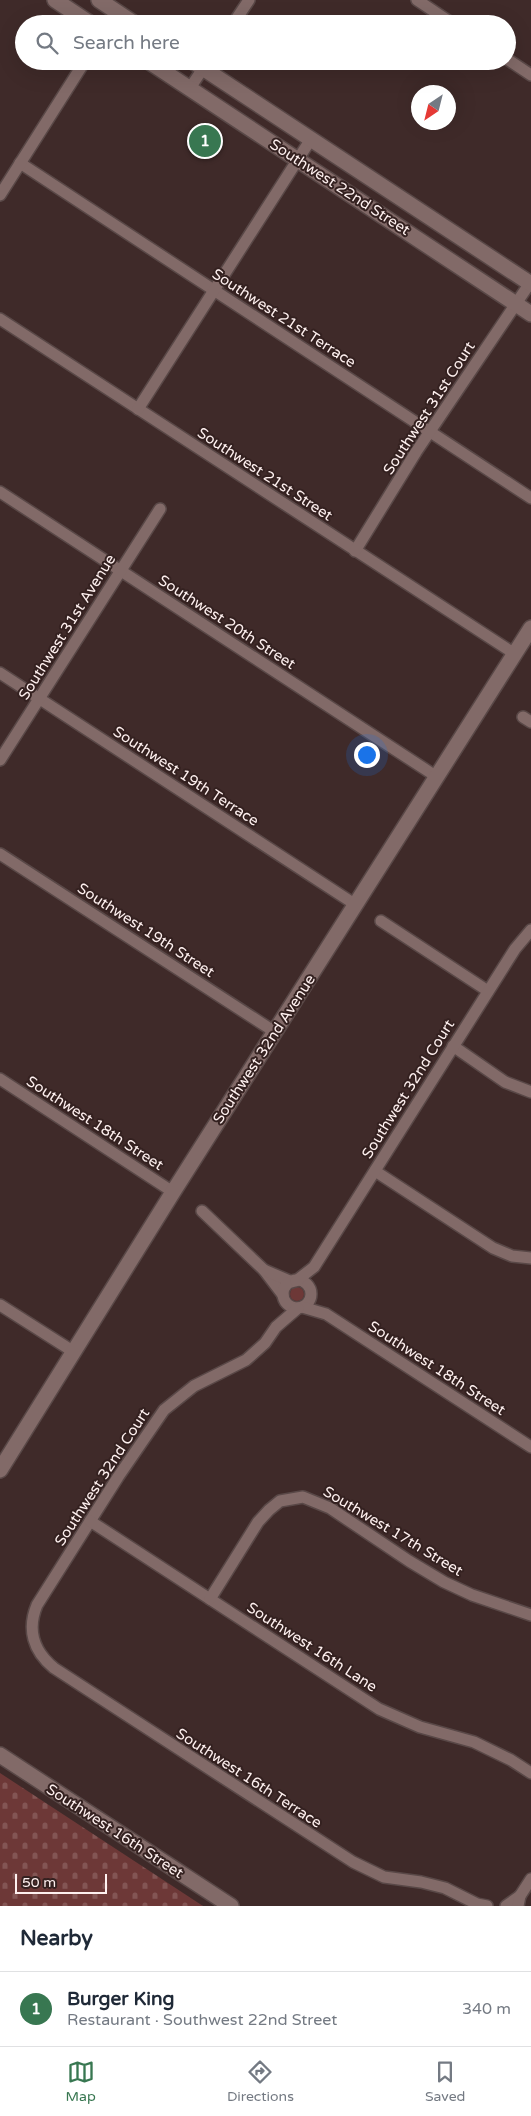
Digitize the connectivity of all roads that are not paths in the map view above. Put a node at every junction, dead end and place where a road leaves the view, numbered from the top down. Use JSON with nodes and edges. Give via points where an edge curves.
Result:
{"nodes":[{"id":1,"x":55,"y":0,"type":"edge"},
{"id":2,"x":99,"y":0,"type":"edge"},
{"id":3,"x":249,"y":0,"type":"edge"},
{"id":4,"x":417,"y":0,"type":"edge"},
{"id":5,"x":78,"y":15,"type":"edge"},
{"id":6,"x":111,"y":15,"type":"edge"},
{"id":7,"x":239,"y":15,"type":"edge"},
{"id":8,"x":440,"y":15,"type":"edge"},
{"id":9,"x":516,"y":65,"type":"edge"},
{"id":10,"x":79,"y":70,"type":"edge"},
{"id":11,"x":162,"y":70,"type":"edge"},
{"id":12,"x":198,"y":70,"type":"edge"},
{"id":13,"x":210,"y":70,"type":"edge"},
{"id":14,"x":531,"y":75,"type":"edge"},
{"id":15,"x":190,"y":88,"type":"junction"},
{"id":16,"x":312,"y":139,"type":"junction"},
{"id":17,"x":298,"y":160,"type":"junction"},
{"id":18,"x":20,"y":164,"type":"junction"},
{"id":19,"x":0,"y":195,"type":"edge"},
{"id":20,"x":530,"y":284,"type":"edge"},
{"id":21,"x":214,"y":290,"type":"junction"},
{"id":22,"x":516,"y":304,"type":"junction"},
{"id":23,"x":531,"y":314,"type":"edge"},
{"id":24,"x":0,"y":320,"type":"edge"},
{"id":25,"x":138,"y":409,"type":"junction"},
{"id":26,"x":431,"y":432,"type":"junction"},
{"id":27,"x":0,"y":492,"type":"edge"},
{"id":28,"x":531,"y":498,"type":"edge"},
{"id":29,"x":160,"y":509,"type":"dead end"},
{"id":30,"x":356,"y":551,"type":"junction"},
{"id":31,"x":120,"y":570,"type":"junction"},
{"id":32,"x":531,"y":628,"type":"edge"},
{"id":33,"x":515,"y":654,"type":"junction"},
{"id":34,"x":0,"y":673,"type":"edge"},
{"id":35,"x":39,"y":699,"type":"junction"},
{"id":36,"x":0,"y":760,"type":"edge"},
{"id":37,"x":437,"y":777,"type":"junction"},
{"id":38,"x":0,"y":854,"type":"edge"},
{"id":39,"x":356,"y":905,"type":"junction"},
{"id":40,"x":381,"y":921,"type":"dead end"},
{"id":41,"x":531,"y":930,"type":"edge"},
{"id":42,"x":488,"y":991,"type":"junction"},
{"id":43,"x":275,"y":1032,"type":"junction"},
{"id":44,"x":453,"y":1046,"type":"junction"},
{"id":45,"x":0,"y":1079,"type":"edge"},
{"id":46,"x":531,"y":1092,"type":"edge"},
{"id":47,"x":375,"y":1172,"type":"junction"},
{"id":48,"x":173,"y":1192,"type":"junction"},
{"id":49,"x":202,"y":1211,"type":"dead end"},
{"id":50,"x":527,"y":1258,"type":"edge"},
{"id":51,"x":314,"y":1267,"type":"junction"},
{"id":52,"x":264,"y":1270,"type":"junction"},
{"id":53,"x":294,"y":1281,"type":"junction"},
{"id":54,"x":310,"y":1291,"type":"junction"},
{"id":55,"x":284,"y":1297,"type":"junction"},
{"id":56,"x":0,"y":1305,"type":"edge"},
{"id":57,"x":300,"y":1308,"type":"junction"},
{"id":58,"x":326,"y":1314,"type":"junction"},
{"id":59,"x":276,"y":1327,"type":"junction"},
{"id":60,"x":74,"y":1352,"type":"junction"},
{"id":61,"x":531,"y":1447,"type":"edge"},
{"id":62,"x":0,"y":1470,"type":"edge"},
{"id":63,"x":90,"y":1521,"type":"junction"},
{"id":64,"x":210,"y":1599,"type":"junction"},
{"id":65,"x":531,"y":1615,"type":"edge"},
{"id":66,"x":32,"y":1634,"type":"joint"},
{"id":67,"x":0,"y":1755,"type":"edge"},
{"id":68,"x":531,"y":1773,"type":"edge"},
{"id":69,"x":531,"y":1879,"type":"edge"},
{"id":70,"x":519,"y":1901,"type":"edge"},
{"id":71,"x":481,"y":1905,"type":"edge"},
{"id":72,"x":231,"y":1906,"type":"edge"},
{"id":73,"x":506,"y":1906,"type":"edge"}],
"edges":[{"from":1,"to":5,"type":"street"},
{"from":2,"to":6,"type":"street"},
{"from":3,"to":7,"type":"street"},
{"from":4,"to":8,"type":"street"},
{"from":9,"to":14,"type":"street"},
{"from":10,"to":18,"type":"street"},
{"from":11,"to":15,"type":"street","name":"Southwest 22nd Street"},
{"from":12,"to":15,"type":"street"},
{"from":13,"to":16,"type":"street","name":"Southwest 22nd Street"},
{"from":15,"to":17,"type":"street","name":"Southwest 22nd Street"},
{"from":16,"to":17,"type":"street"},
{"from":16,"to":20,"type":"street","name":"Southwest 22nd Street"},
{"from":17,"to":21,"type":"street"},
{"from":17,"to":22,"type":"street","name":"Southwest 22nd Street"},
{"from":18,"to":19,"type":"street"},
{"from":18,"to":21,"type":"street","name":"Southwest 21st Terrace"},
{"from":20,"to":22,"type":"street","name":"Southwest 31st Court"},
{"from":21,"to":25,"type":"street"},
{"from":21,"to":26,"type":"street","name":"Southwest 21st Terrace"},
{"from":22,"to":23,"type":"street","name":"Southwest 22nd Street"},
{"from":22,"to":26,"type":"street","name":"Southwest 31st Court"},
{"from":24,"to":25,"type":"street","name":"Southwest 21st Street"},
{"from":25,"to":30,"type":"street","name":"Southwest 21st Street"},
{"from":26,"to":28,"type":"street","name":"Southwest 21st Terrace"},
{"from":26,"to":30,"type":"street","name":"Southwest 31st Court"},
{"from":27,"to":31,"type":"street","name":"Southwest 20th Street"},
{"from":29,"to":31,"type":"street","name":"Southwest 31st Avenue"},
{"from":30,"to":33,"type":"street","name":"Southwest 21st Street"},
{"from":31,"to":35,"type":"street","name":"Southwest 31st Avenue"},
{"from":31,"to":37,"type":"street","name":"Southwest 20th Street"},
{"from":32,"to":33,"type":"street","name":"Southwest 32nd Avenue"},
{"from":33,"to":37,"type":"street","name":"Southwest 32nd Avenue"},
{"from":34,"to":35,"type":"street","name":"Southwest 19th Terrace"},
{"from":35,"to":36,"type":"street","name":"Southwest 31st Avenue"},
{"from":35,"to":39,"type":"street","name":"Southwest 19th Terrace"},
{"from":37,"to":39,"type":"street","name":"Southwest 32nd Avenue"},
{"from":38,"to":43,"type":"street","name":"Southwest 19th Street"},
{"from":39,"to":43,"type":"street","name":"Southwest 32nd Avenue"},
{"from":40,"to":42,"type":"street"},
{"from":41,"to":42,"type":"street","name":"Southwest 32nd Court"},
{"from":42,"to":44,"type":"street","name":"Southwest 32nd Court"},
{"from":43,"to":48,"type":"street","name":"Southwest 32nd Avenue"},
{"from":44,"to":46,"type":"street","via":[[505,1082]]},
{"from":44,"to":47,"type":"street","name":"Southwest 32nd Court"},
{"from":45,"to":48,"type":"street","name":"Southwest 18th Street"},
{"from":47,"to":50,"type":"street","via":[[493,1248]]},
{"from":47,"to":51,"type":"street","name":"Southwest 32nd Court"},
{"from":48,"to":60,"type":"street","name":"Southwest 32nd Avenue"},
{"from":49,"to":52,"type":"street"},
{"from":51,"to":53,"type":"street","name":"Southwest 32nd Court"},
{"from":51,"to":54,"type":"street","name":"Southwest 32nd Court"},
{"from":52,"to":53,"type":"street"},
{"from":52,"to":55,"type":"street"},
{"from":53,"to":54,"type":"street","via":[[304,1283]]},
{"from":53,"to":55,"type":"street","via":[[285,1287]]},
{"from":54,"to":57,"type":"street","via":[[308,1302]]},
{"from":54,"to":58,"type":"street","name":"Southwest 18th Street"},
{"from":55,"to":57,"type":"street","via":[[290,1306]]},
{"from":55,"to":59,"type":"street","name":"Southwest 32nd Court"},
{"from":56,"to":60,"type":"street"},
{"from":57,"to":58,"type":"street","name":"Southwest 18th Street"},
{"from":57,"to":59,"type":"street","name":"Southwest 32nd Court"},
{"from":58,"to":61,"type":"street","name":"Southwest 18th Street"},
{"from":59,"to":63,"type":"street","name":"Southwest 32nd Court","via":[[265,1344],[246,1360],[194,1386],[164,1410]]},
{"from":60,"to":62,"type":"street","name":"Southwest 32nd Avenue"},
{"from":63,"to":64,"type":"street","name":"Southwest 16th Lane"},
{"from":63,"to":66,"type":"street","name":"Southwest 32nd Court","via":[[37,1605],[32,1619]]},
{"from":64,"to":65,"type":"street","name":"Southwest 17th Street","via":[[264,1516],[280,1501],[294,1497],[310,1499],[330,1508],[444,1582]]},
{"from":64,"to":68,"type":"street","name":"Southwest 16th Lane","via":[[379,1709],[420,1727],[474,1742]]},
{"from":66,"to":71,"type":"street","name":"Southwest 16th Terrace","via":[[41,1656],[54,1668],[353,1862],[384,1877],[445,1888]]},
{"from":67,"to":72,"type":"street","name":"Southwest 16th Street"},
{"from":69,"to":70,"type":"street"},
{"from":70,"to":73,"type":"street"}]}
